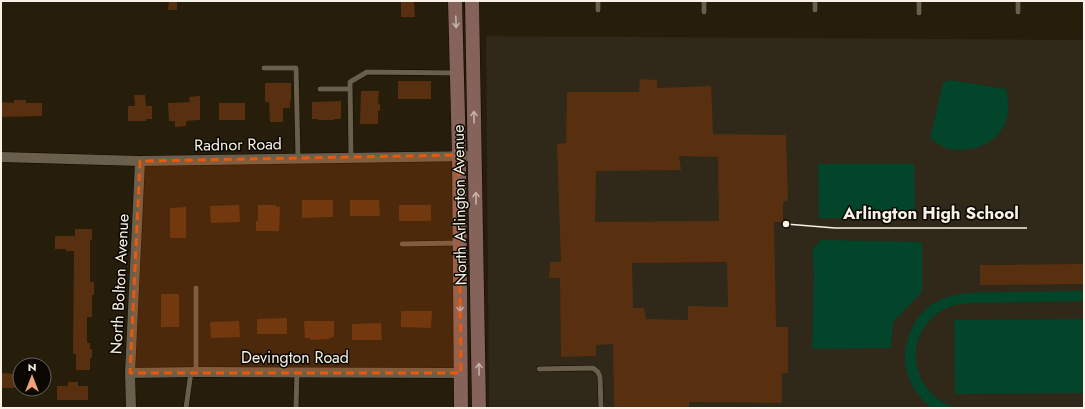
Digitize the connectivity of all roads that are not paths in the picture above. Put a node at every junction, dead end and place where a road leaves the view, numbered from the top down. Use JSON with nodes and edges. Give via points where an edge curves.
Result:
{"nodes":[{"id":1,"x":456,"y":1,"type":"edge"},
{"id":2,"x":472,"y":1,"type":"edge"},
{"id":3,"x":598,"y":1,"type":"edge"},
{"id":4,"x":704,"y":1,"type":"edge"},
{"id":5,"x":815,"y":1,"type":"edge"},
{"id":6,"x":918,"y":1,"type":"edge"},
{"id":7,"x":1018,"y":1,"type":"edge"},
{"id":8,"x":598,"y":10,"type":"dead end"},
{"id":9,"x":815,"y":10,"type":"dead end"},
{"id":10,"x":704,"y":12,"type":"dead end"},
{"id":11,"x":1018,"y":12,"type":"dead end"},
{"id":12,"x":918,"y":13,"type":"dead end"},
{"id":13,"x":264,"y":68,"type":"dead end"},
{"id":14,"x":458,"y":73,"type":"junction"},
{"id":15,"x":320,"y":89,"type":"dead end"},
{"id":16,"x":350,"y":89,"type":"junction"},
{"id":17,"x":459,"y":155,"type":"junction"},
{"id":18,"x":475,"y":156,"type":"junction"},
{"id":19,"x":1,"y":157,"type":"edge"},
{"id":20,"x":351,"y":157,"type":"junction"},
{"id":21,"x":298,"y":158,"type":"junction"},
{"id":22,"x":140,"y":161,"type":"junction"},
{"id":23,"x":402,"y":244,"type":"dead end"},
{"id":24,"x":460,"y":244,"type":"junction"},
{"id":25,"x":196,"y":288,"type":"dead end"},
{"id":26,"x":538,"y":369,"type":"dead end"},
{"id":27,"x":193,"y":372,"type":"junction"},
{"id":28,"x":297,"y":372,"type":"junction"},
{"id":29,"x":130,"y":373,"type":"junction"},
{"id":30,"x":461,"y":373,"type":"junction"},
{"id":31,"x":131,"y":408,"type":"edge"},
{"id":32,"x":186,"y":408,"type":"edge"},
{"id":33,"x":296,"y":408,"type":"edge"},
{"id":34,"x":461,"y":408,"type":"edge"},
{"id":35,"x":479,"y":408,"type":"edge"},
{"id":36,"x":601,"y":408,"type":"edge"}],
"edges":[{"from":1,"to":14,"type":"main road","name":"North Arlington Avenue","one_way":true},
{"from":18,"to":2,"type":"main road","name":"North Arlington Avenue","one_way":true},
{"from":3,"to":8,"type":"lane"},
{"from":4,"to":10,"type":"lane"},
{"from":5,"to":9,"type":"lane"},
{"from":6,"to":12,"type":"lane"},
{"from":7,"to":11,"type":"lane"},
{"from":13,"to":21,"type":"lane","via":[[296,68]]},
{"from":14,"to":16,"type":"lane","via":[[367,72],[350,82]]},
{"from":14,"to":17,"type":"main road","name":"North Arlington Avenue"},
{"from":15,"to":16,"type":"lane"},
{"from":16,"to":20,"type":"lane"},
{"from":17,"to":18,"type":"street","name":"Radnor Road"},
{"from":17,"to":20,"type":"street","name":"Radnor Road"},
{"from":17,"to":24,"type":"main road","name":"North Arlington Avenue"},
{"from":35,"to":18,"type":"main road","name":"North Arlington Avenue","one_way":true},
{"from":19,"to":22,"type":"street","name":"Radnor Road"},
{"from":20,"to":21,"type":"street","name":"Radnor Road"},
{"from":21,"to":22,"type":"street","name":"Radnor Road"},
{"from":22,"to":29,"type":"street","name":"North Bolton Avenue"},
{"from":23,"to":24,"type":"lane"},
{"from":24,"to":30,"type":"main road","name":"North Arlington Avenue","one_way":true},
{"from":25,"to":27,"type":"lane"},
{"from":26,"to":36,"type":"lane","via":[[593,368],[600,377]]},
{"from":27,"to":28,"type":"street","name":"Devington Road"},
{"from":27,"to":29,"type":"street","name":"Devington Road"},
{"from":27,"to":32,"type":"lane"},
{"from":28,"to":30,"type":"street","name":"Devington Road"},
{"from":28,"to":33,"type":"lane"},
{"from":29,"to":31,"type":"street","name":"North Bolton Avenue"},
{"from":30,"to":34,"type":"main road","name":"North Arlington Avenue"}]}
